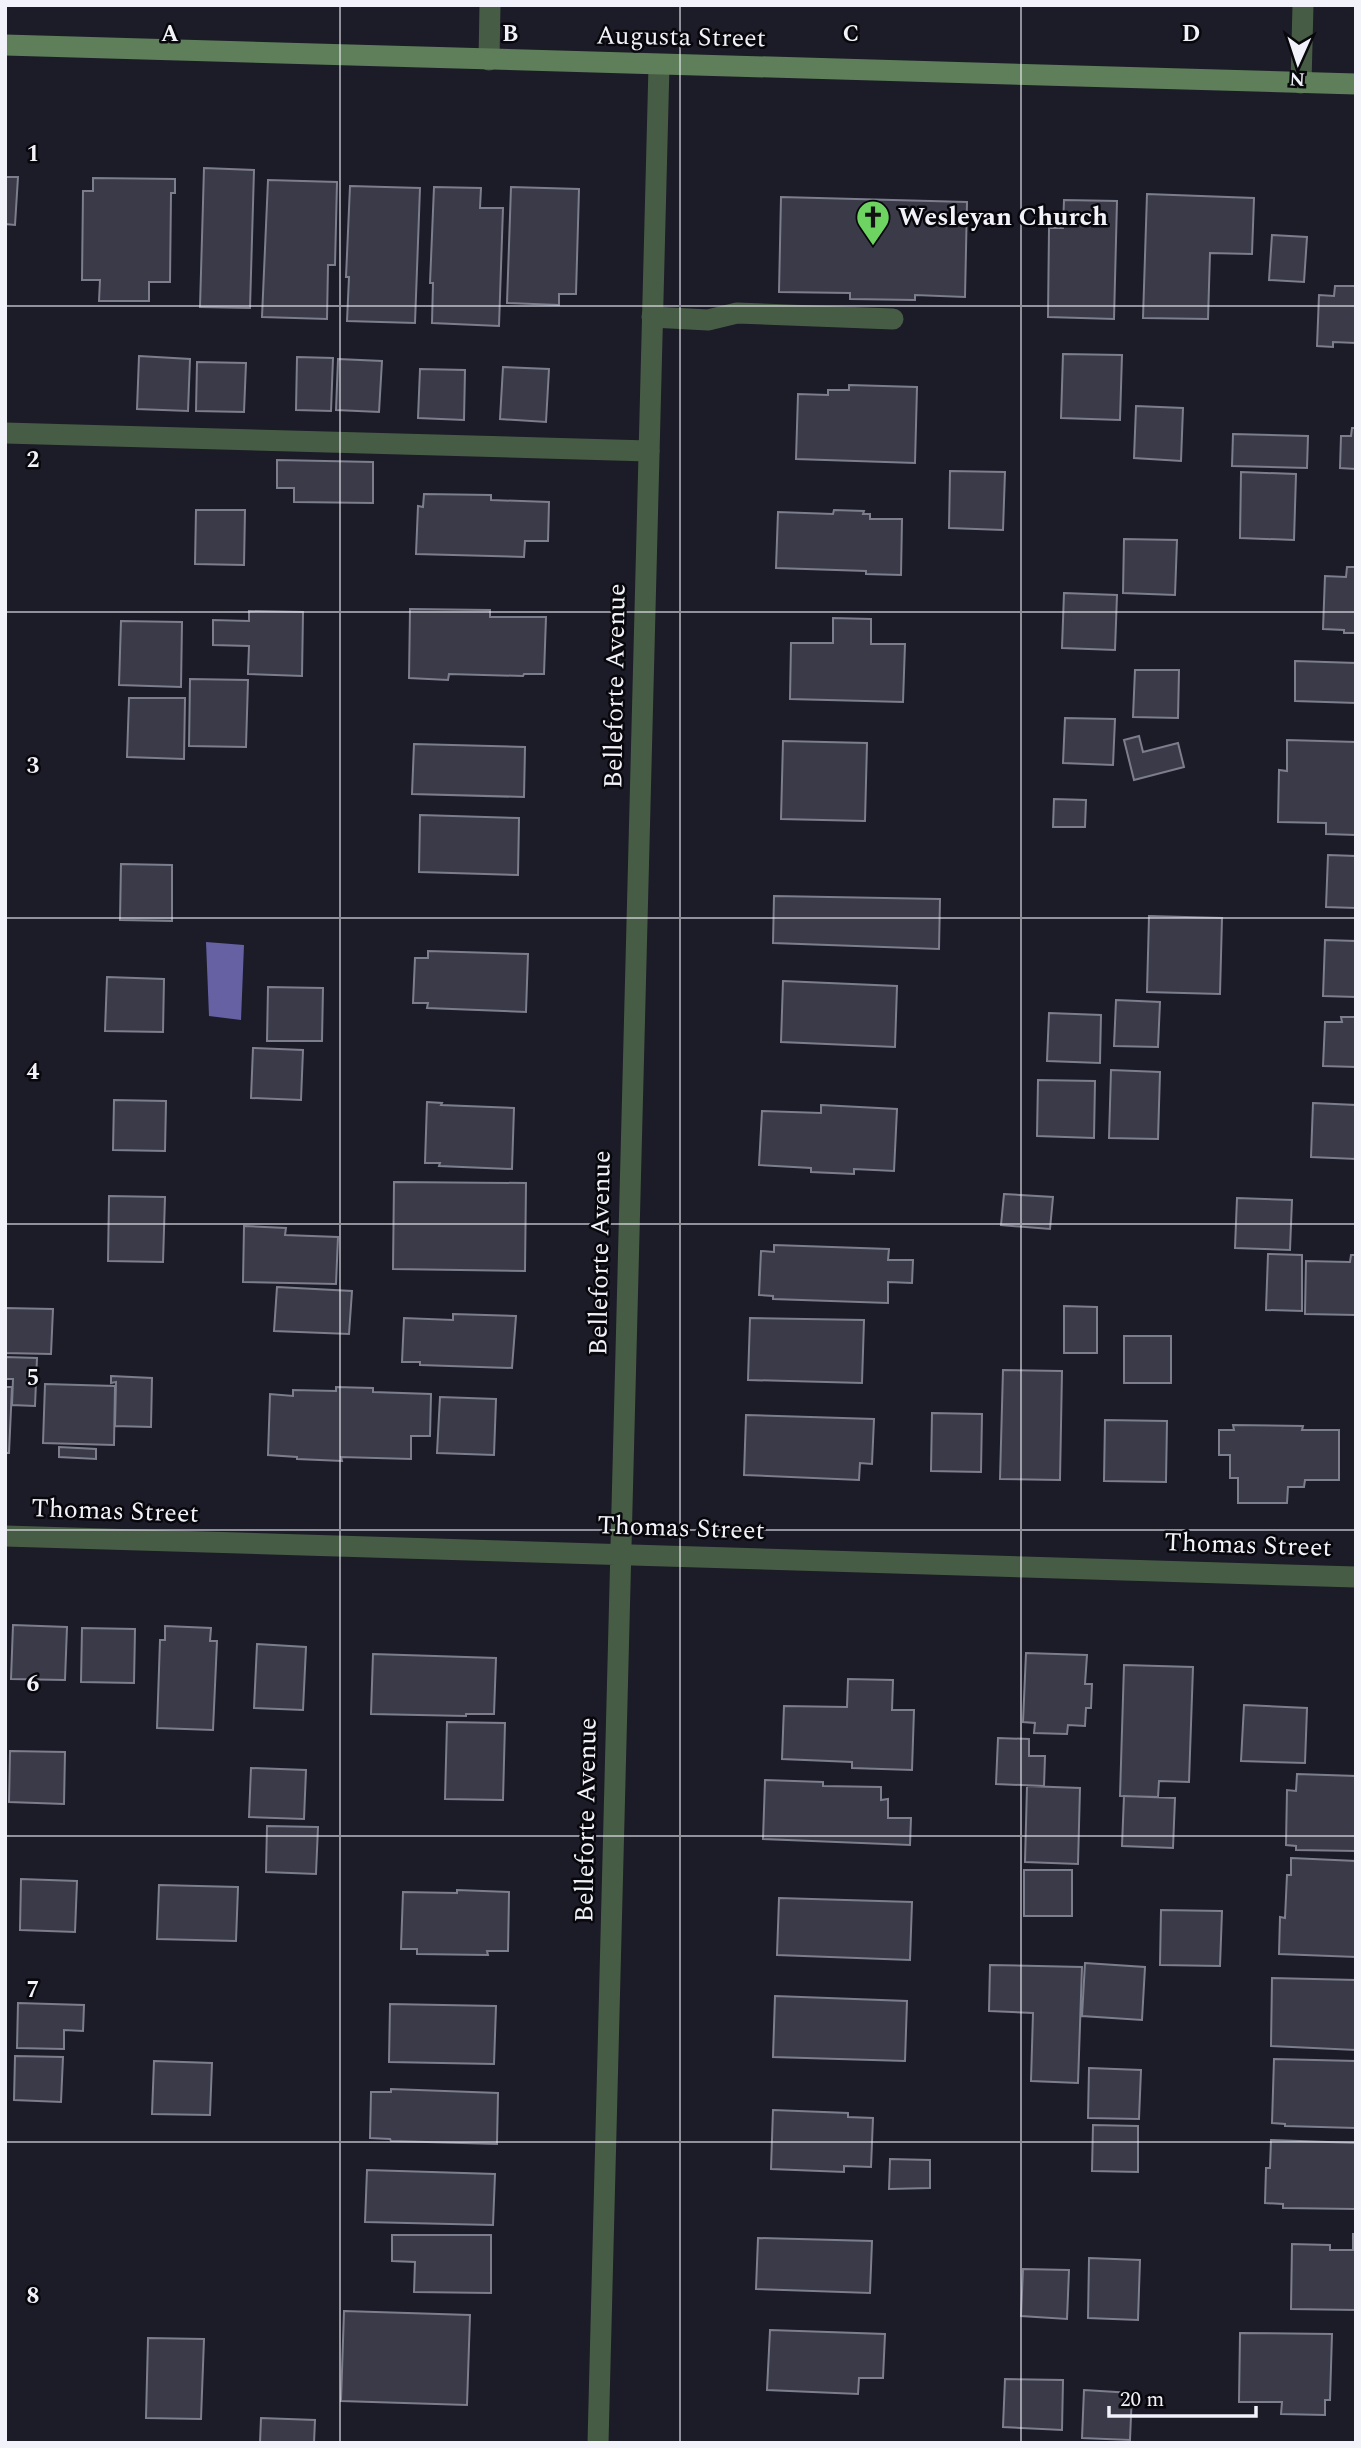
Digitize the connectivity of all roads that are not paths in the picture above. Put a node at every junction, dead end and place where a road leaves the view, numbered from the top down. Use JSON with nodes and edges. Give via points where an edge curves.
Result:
{"nodes":[{"id":1,"x":491,"y":5,"type":"edge"},
{"id":2,"x":1303,"y":5,"type":"edge"},
{"id":3,"x":5,"y":45,"type":"edge"},
{"id":4,"x":489,"y":60,"type":"junction"},
{"id":5,"x":659,"y":65,"type":"junction"},
{"id":6,"x":1301,"y":83,"type":"junction"},
{"id":7,"x":1356,"y":84,"type":"edge"},
{"id":8,"x":652,"y":317,"type":"junction"},
{"id":9,"x":893,"y":319,"type":"dead end"},
{"id":10,"x":5,"y":433,"type":"edge"},
{"id":11,"x":649,"y":451,"type":"junction"},
{"id":12,"x":5,"y":1536,"type":"edge"},
{"id":13,"x":621,"y":1554,"type":"junction"},
{"id":14,"x":1356,"y":1577,"type":"edge"},
{"id":15,"x":598,"y":2443,"type":"edge"}],
"edges":[{"from":1,"to":4,"type":"street"},
{"from":2,"to":6,"type":"street"},
{"from":3,"to":4,"type":"street","name":"Augusta Street"},
{"from":4,"to":5,"type":"street","name":"Augusta Street"},
{"from":5,"to":6,"type":"street","name":"Augusta Street"},
{"from":5,"to":8,"type":"street","name":"Belleforte Avenue"},
{"from":6,"to":7,"type":"street","name":"Augusta Street"},
{"from":8,"to":9,"type":"street","via":[[708,320],[737,313]]},
{"from":8,"to":11,"type":"street","name":"Belleforte Avenue"},
{"from":10,"to":11,"type":"street"},
{"from":11,"to":13,"type":"street","name":"Belleforte Avenue"},
{"from":12,"to":13,"type":"street","name":"Thomas Street"},
{"from":13,"to":14,"type":"street","name":"Thomas Street"},
{"from":13,"to":15,"type":"street","name":"Belleforte Avenue"}]}
